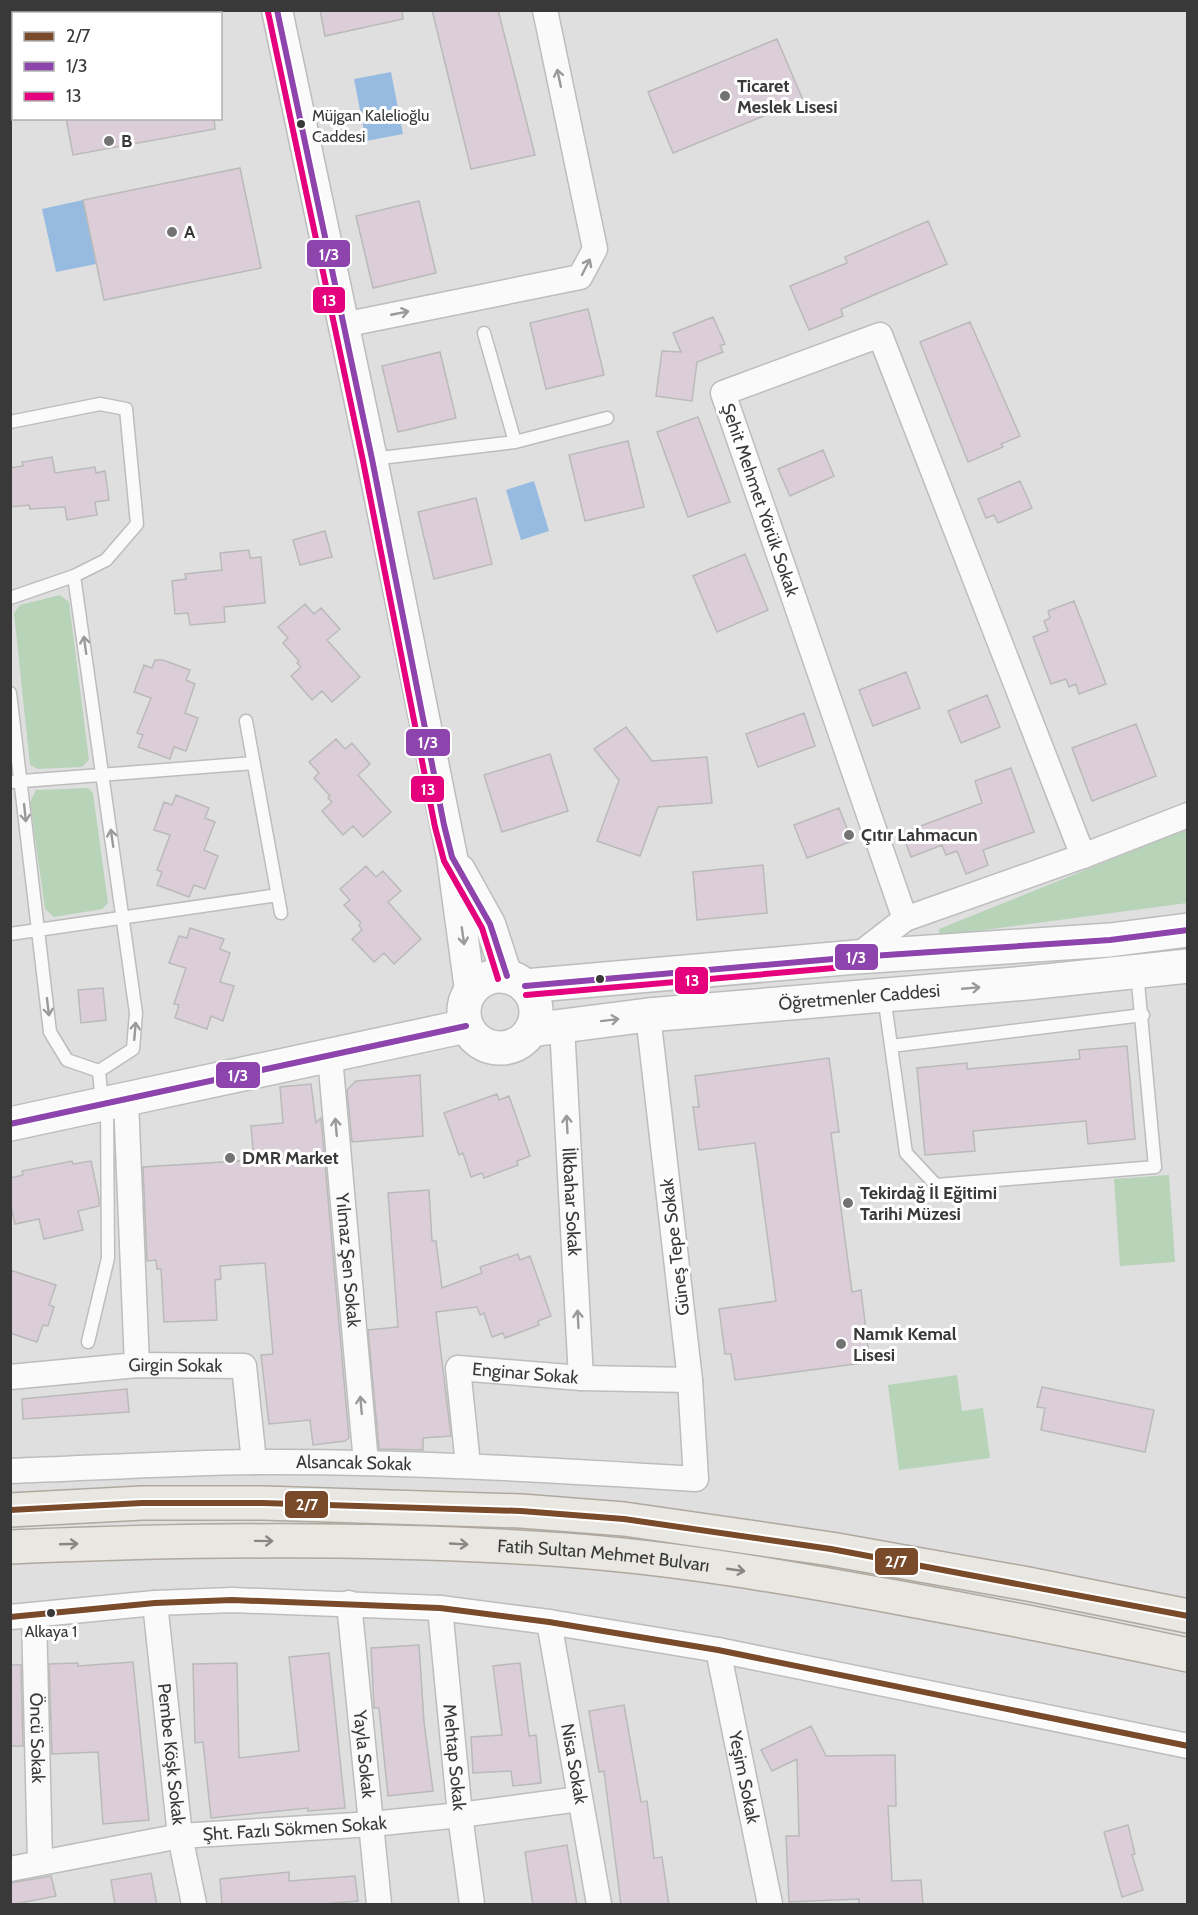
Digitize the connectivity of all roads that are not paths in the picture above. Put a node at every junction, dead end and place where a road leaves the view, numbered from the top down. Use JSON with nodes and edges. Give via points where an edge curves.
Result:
{"nodes":[{"id":1,"x":277,"y":10,"type":"edge"},
{"id":2,"x":545,"y":10,"type":"edge"},
{"id":3,"x":343,"y":324,"type":"junction"},
{"id":4,"x":484,"y":333,"type":"dead end"},
{"id":5,"x":607,"y":418,"type":"dead end"},
{"id":6,"x":10,"y":422,"type":"edge"},
{"id":7,"x":515,"y":442,"type":"junction"},
{"id":8,"x":372,"y":459,"type":"junction"},
{"id":9,"x":74,"y":576,"type":"junction"},
{"id":10,"x":10,"y":598,"type":"edge"},
{"id":11,"x":10,"y":693,"type":"edge"},
{"id":12,"x":246,"y":721,"type":"dead end"},
{"id":13,"x":254,"y":763,"type":"junction"},
{"id":14,"x":103,"y":774,"type":"junction"},
{"id":15,"x":16,"y":781,"type":"edge"},
{"id":16,"x":1188,"y":815,"type":"edge"},
{"id":17,"x":1083,"y":856,"type":"junction"},
{"id":18,"x":452,"y":857,"type":"junction"},
{"id":19,"x":278,"y":895,"type":"junction"},
{"id":20,"x":281,"y":913,"type":"dead end"},
{"id":21,"x":123,"y":916,"type":"junction"},
{"id":22,"x":906,"y":919,"type":"junction"},
{"id":23,"x":38,"y":928,"type":"junction"},
{"id":24,"x":1188,"y":930,"type":"edge"},
{"id":25,"x":10,"y":934,"type":"edge"},
{"id":26,"x":856,"y":957,"type":"junction"},
{"id":27,"x":1188,"y":966,"type":"edge"},
{"id":28,"x":1137,"y":971,"type":"junction"},
{"id":29,"x":516,"y":981,"type":"junction"},
{"id":30,"x":470,"y":990,"type":"junction"},
{"id":31,"x":884,"y":996,"type":"junction"},
{"id":32,"x":648,"y":1015,"type":"junction"},
{"id":33,"x":1143,"y":1016,"type":"junction"},
{"id":34,"x":466,"y":1026,"type":"junction"},
{"id":35,"x":546,"y":1028,"type":"junction"},
{"id":36,"x":891,"y":1046,"type":"junction"},
{"id":37,"x":330,"y":1057,"type":"junction"},
{"id":38,"x":99,"y":1071,"type":"junction"},
{"id":39,"x":112,"y":1104,"type":"junction"},
{"id":40,"x":10,"y":1124,"type":"edge"},
{"id":41,"x":88,"y":1342,"type":"dead end"},
{"id":42,"x":136,"y":1365,"type":"junction"},
{"id":43,"x":10,"y":1377,"type":"edge"},
{"id":44,"x":581,"y":1378,"type":"junction"},
{"id":45,"x":690,"y":1380,"type":"junction"},
{"id":46,"x":254,"y":1462,"type":"junction"},
{"id":47,"x":366,"y":1463,"type":"junction"},
{"id":48,"x":468,"y":1466,"type":"junction"},
{"id":49,"x":10,"y":1471,"type":"edge"},
{"id":50,"x":696,"y":1479,"type":"joint"},
{"id":51,"x":10,"y":1510,"type":"edge"},
{"id":52,"x":10,"y":1546,"type":"edge"},
{"id":53,"x":155,"y":1603,"type":"junction"},
{"id":54,"x":349,"y":1603,"type":"junction"},
{"id":55,"x":440,"y":1608,"type":"junction"},
{"id":56,"x":22,"y":1616,"type":"edge"},
{"id":57,"x":1188,"y":1616,"type":"edge"},
{"id":58,"x":549,"y":1622,"type":"junction"},
{"id":59,"x":718,"y":1650,"type":"junction"},
{"id":60,"x":1188,"y":1654,"type":"edge"},
{"id":61,"x":1188,"y":1746,"type":"edge"},
{"id":62,"x":579,"y":1798,"type":"junction"},
{"id":63,"x":460,"y":1815,"type":"junction"},
{"id":64,"x":372,"y":1824,"type":"junction"},
{"id":65,"x":180,"y":1836,"type":"junction"},
{"id":66,"x":40,"y":1862,"type":"junction"},
{"id":67,"x":10,"y":1869,"type":"edge"},
{"id":68,"x":194,"y":1905,"type":"edge"},
{"id":69,"x":379,"y":1905,"type":"edge"},
{"id":70,"x":472,"y":1905,"type":"edge"},
{"id":71,"x":599,"y":1905,"type":"edge"},
{"id":72,"x":770,"y":1905,"type":"edge"}],
"edges":[{"from":1,"to":3,"type":"street"},
{"from":3,"to":2,"type":"street","one_way":true,"via":[[580,277],[595,249]]},
{"from":3,"to":8,"type":"street"},
{"from":4,"to":7,"type":"lane"},
{"from":5,"to":7,"type":"lane"},
{"from":6,"to":9,"type":"lane","via":[[100,404],[126,409],[137,524],[106,560]]},
{"from":7,"to":8,"type":"lane"},
{"from":8,"to":18,"type":"street"},
{"from":9,"to":10,"type":"lane"},
{"from":14,"to":9,"type":"lane","one_way":true},
{"from":11,"to":15,"type":"lane"},
{"from":12,"to":13,"type":"lane"},
{"from":13,"to":14,"type":"lane"},
{"from":13,"to":19,"type":"lane"},
{"from":14,"to":15,"type":"lane"},
{"from":21,"to":14,"type":"lane","one_way":true},
{"from":15,"to":23,"type":"lane","one_way":true},
{"from":16,"to":17,"type":"street"},
{"from":17,"to":22,"type":"street"},
{"from":17,"to":22,"type":"street","name":"Şehit Mehmet Yörük Sokak","via":[[880,335],[723,393]]},
{"from":18,"to":29,"type":"street","via":[[490,924]]},
{"from":18,"to":30,"type":"street","one_way":true},
{"from":19,"to":20,"type":"lane"},
{"from":19,"to":21,"type":"lane"},
{"from":21,"to":23,"type":"lane"},
{"from":38,"to":21,"type":"lane","one_way":true,"via":[[133,1049],[136,1013]]},
{"from":22,"to":26,"type":"street"},
{"from":23,"to":25,"type":"lane"},
{"from":23,"to":38,"type":"lane","one_way":true,"via":[[50,1032],[67,1060]]},
{"from":24,"to":26,"type":"main road","via":[[1110,940]]},
{"from":26,"to":29,"type":"main road"},
{"from":27,"to":28,"type":"main road","name":"Öğretmenler Caddesi"},
{"from":31,"to":28,"type":"main road","name":"Öğretmenler Caddesi","one_way":true},
{"from":28,"to":33,"type":"lane"},
{"from":29,"to":30,"type":"main road","via":[[487,978]]},
{"from":29,"to":35,"type":"main road"},
{"from":30,"to":34,"type":"main road","via":[[465,1001]]},
{"from":31,"to":32,"type":"main road","name":"Öğretmenler Caddesi"},
{"from":31,"to":36,"type":"lane"},
{"from":35,"to":32,"type":"main road","name":"Öğretmenler Caddesi","one_way":true},
{"from":32,"to":45,"type":"street","name":"Güneş Tepe Sokak"},
{"from":33,"to":36,"type":"lane"},
{"from":33,"to":36,"type":"lane","via":[[1155,1167],[936,1185],[906,1153]]},
{"from":34,"to":35,"type":"main road","via":[[481,1043],[503,1048]]},
{"from":34,"to":37,"type":"main road"},
{"from":44,"to":35,"type":"street","name":"İlkbahar Sokak","one_way":true},
{"from":37,"to":39,"type":"main road"},
{"from":47,"to":37,"type":"street","name":"Yılmaz Şen Sokak","one_way":true},
{"from":38,"to":39,"type":"lane"},
{"from":39,"to":40,"type":"main road"},
{"from":39,"to":41,"type":"lane","via":[[108,1258]]},
{"from":39,"to":42,"type":"street"},
{"from":42,"to":43,"type":"street","name":"Girgin Sokak"},
{"from":42,"to":46,"type":"street","name":"Girgin Sokak","via":[[244,1366]]},
{"from":44,"to":45,"type":"street","name":"Enginar Sokak"},
{"from":44,"to":48,"type":"street","name":"Enginar Sokak","via":[[458,1368]]},
{"from":45,"to":50,"type":"street","name":"Güneş Tepe Sokak"},
{"from":46,"to":47,"type":"street","name":"Alsancak Sokak"},
{"from":46,"to":49,"type":"street","name":"Alsancak Sokak"},
{"from":47,"to":48,"type":"street","name":"Alsancak Sokak"},
{"from":48,"to":50,"type":"street","name":"Alsancak Sokak"},
{"from":51,"to":57,"type":"main road","name":"Fatih Sultan Mehmet Bulvarı","via":[[142,1503],[263,1503],[521,1511],[624,1519],[831,1549]]},
{"from":52,"to":60,"type":"main road","name":"Fatih Sultan Mehmet Bulvarı","one_way":true,"via":[[199,1539],[566,1550],[791,1578]]},
{"from":53,"to":54,"type":"street"},
{"from":53,"to":56,"type":"street"},
{"from":53,"to":65,"type":"street","name":"Pembe Köşk Sokak"},
{"from":54,"to":55,"type":"street"},
{"from":54,"to":64,"type":"street","name":"Yayla Sokak"},
{"from":55,"to":58,"type":"street"},
{"from":55,"to":63,"type":"street","name":"Mehtap Sokak"},
{"from":56,"to":66,"type":"street","name":"Öncü Sokak"},
{"from":58,"to":59,"type":"street"},
{"from":58,"to":62,"type":"street","name":"Nisa Sokak"},
{"from":59,"to":61,"type":"street"},
{"from":59,"to":72,"type":"street","name":"Yeşim Sokak"},
{"from":62,"to":63,"type":"street","name":"Şht. Fazlı Sökmen Sokak"},
{"from":62,"to":71,"type":"street","name":"Nisa Sokak"},
{"from":63,"to":64,"type":"street","name":"Şht. Fazlı Sökmen Sokak"},
{"from":63,"to":70,"type":"street","name":"Mehtap Sokak"},
{"from":64,"to":65,"type":"street","name":"Şht. Fazlı Sökmen Sokak"},
{"from":64,"to":69,"type":"street","name":"Yayla Sokak"},
{"from":65,"to":66,"type":"street","name":"Şht. Fazlı Sökmen Sokak"},
{"from":65,"to":68,"type":"street","name":"Pembe Köşk Sokak"},
{"from":66,"to":67,"type":"street","name":"Şht. Fazlı Sökmen Sokak"}]}
